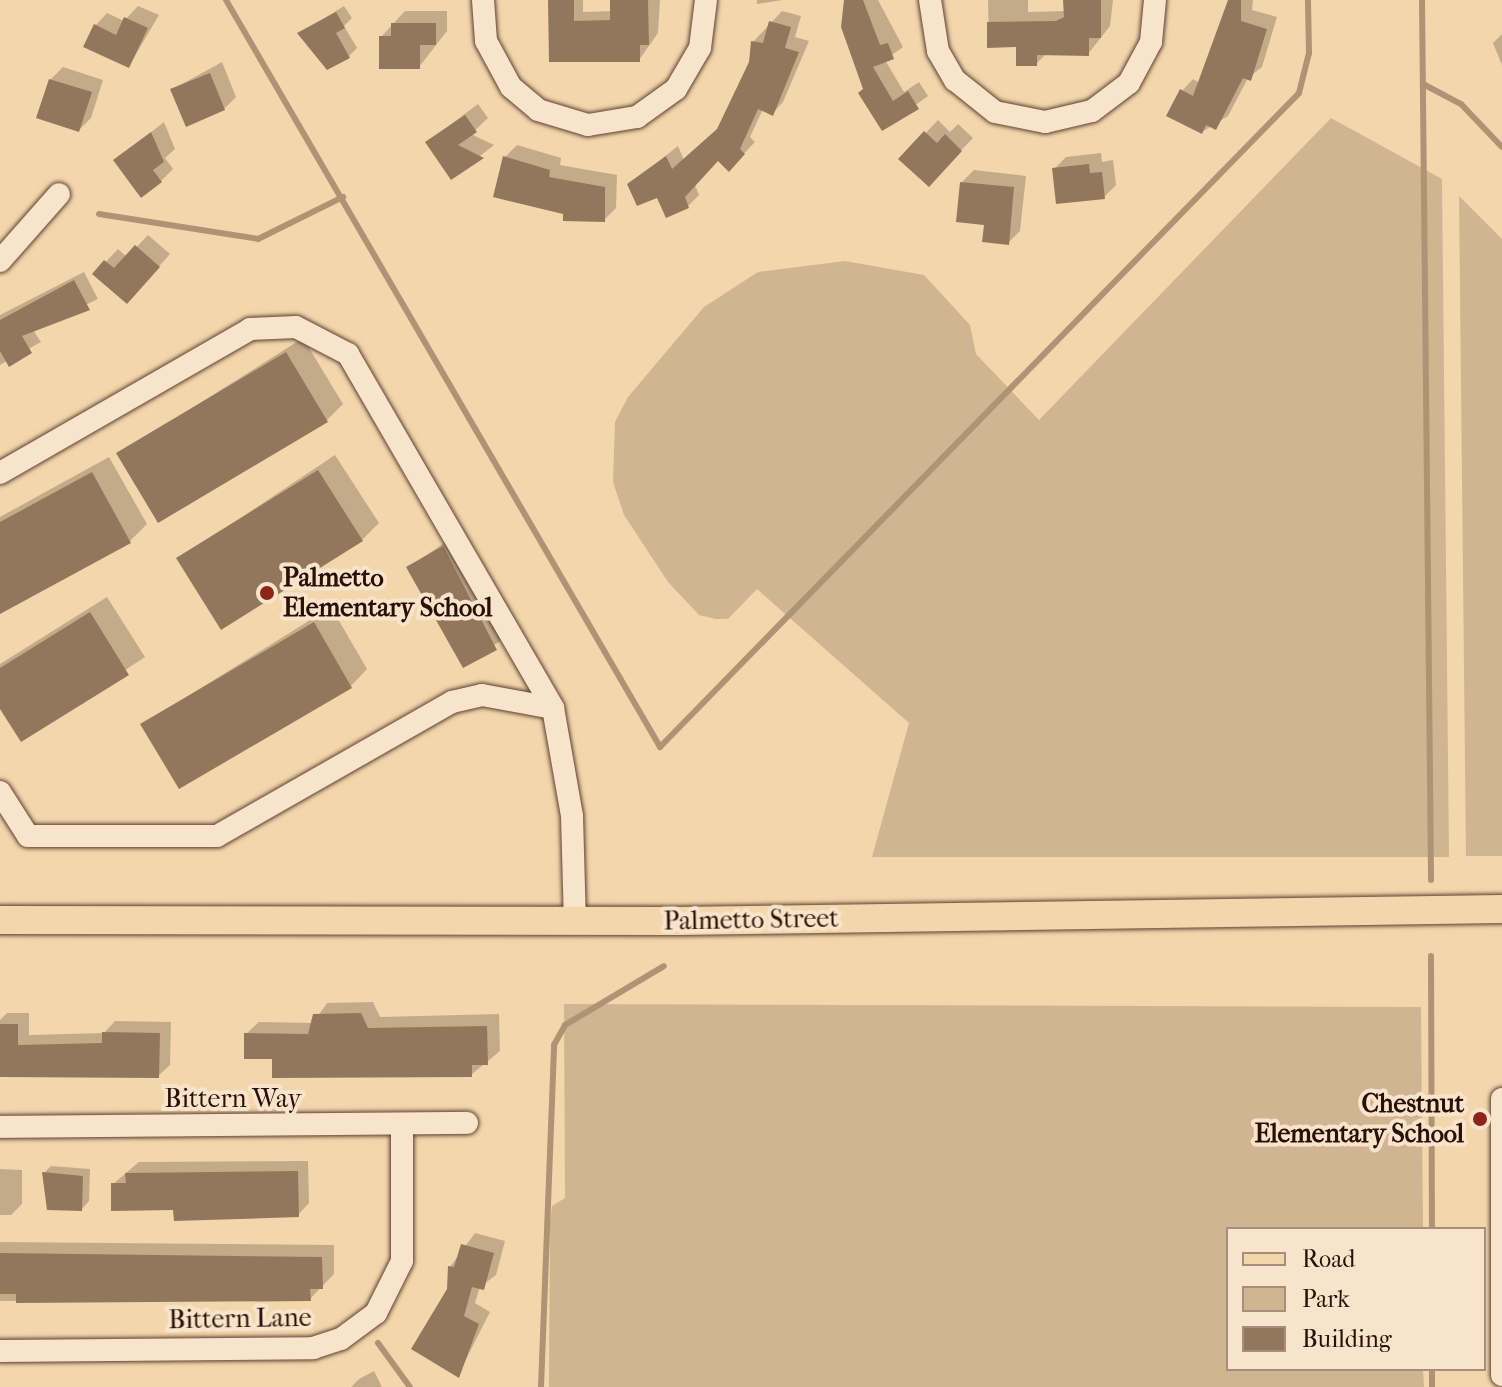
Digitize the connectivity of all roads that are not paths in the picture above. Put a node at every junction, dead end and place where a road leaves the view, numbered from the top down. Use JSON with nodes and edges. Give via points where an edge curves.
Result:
{"nodes":[{"id":1,"x":483,"y":0,"type":"edge"},
{"id":2,"x":706,"y":0,"type":"edge"},
{"id":3,"x":930,"y":0,"type":"edge"},
{"id":4,"x":1155,"y":0,"type":"edge"},
{"id":5,"x":59,"y":194,"type":"dead end"},
{"id":6,"x":0,"y":261,"type":"edge"},
{"id":7,"x":0,"y":473,"type":"edge"},
{"id":8,"x":553,"y":708,"type":"junction"},
{"id":9,"x":0,"y":792,"type":"edge"},
{"id":10,"x":1502,"y":909,"type":"edge"},
{"id":11,"x":0,"y":920,"type":"edge"},
{"id":12,"x":575,"y":921,"type":"junction"},
{"id":13,"x":1502,"y":1099,"type":"edge"},
{"id":14,"x":467,"y":1123,"type":"dead end"},
{"id":15,"x":0,"y":1127,"type":"edge"},
{"id":16,"x":402,"y":1128,"type":"junction"},
{"id":17,"x":1502,"y":1334,"type":"edge"},
{"id":18,"x":0,"y":1351,"type":"edge"},
{"id":19,"x":1502,"y":1375,"type":"edge"}],
"edges":[{"from":1,"to":2,"type":"street","via":[[486,41],[511,87],[538,110],[588,125],[637,117],[676,89],[700,48]]},
{"from":3,"to":4,"type":"street","via":[[938,51],[961,87],[995,112],[1045,122],[1092,111],[1129,83],[1151,42]]},
{"from":5,"to":6,"type":"street"},
{"from":7,"to":8,"type":"street","via":[[234,335],[277,324],[314,333],[348,354]]},
{"from":8,"to":9,"type":"street","via":[[482,695],[452,702],[217,836],[28,836]]},
{"from":8,"to":12,"type":"street","via":[[572,816]]},
{"from":10,"to":12,"type":"main road","name":"Palmetto Street"},
{"from":11,"to":12,"type":"main road","name":"Palmetto Street"},
{"from":13,"to":17,"type":"street"},
{"from":14,"to":16,"type":"street","name":"Bittern Way"},
{"from":15,"to":16,"type":"street","name":"Bittern Way"},
{"from":16,"to":18,"type":"street","name":"Bittern Lane","via":[[402,1261],[376,1313],[341,1339],[313,1348]]},
{"from":17,"to":19,"type":"street"}]}
